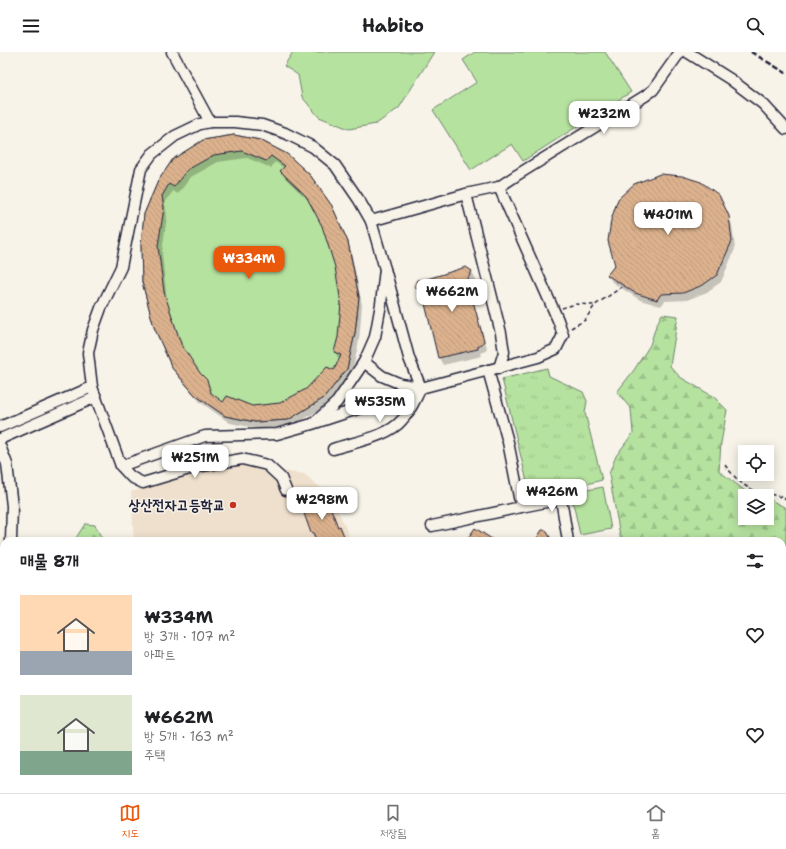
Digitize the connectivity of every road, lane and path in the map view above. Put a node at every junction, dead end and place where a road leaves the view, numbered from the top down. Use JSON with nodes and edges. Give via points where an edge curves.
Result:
{"nodes":[{"id":1,"x":172,"y":52,"type":"edge"},
{"id":2,"x":680,"y":52,"type":"edge"},
{"id":3,"x":687,"y":52,"type":"edge"},
{"id":4,"x":210,"y":122,"type":"junction"},
{"id":5,"x":786,"y":129,"type":"edge"},
{"id":6,"x":499,"y":188,"type":"junction"},
{"id":7,"x":466,"y":194,"type":"junction"},
{"id":8,"x":371,"y":221,"type":"junction"},
{"id":9,"x":385,"y":269,"type":"junction"},
{"id":10,"x":622,"y":287,"type":"dead end"},
{"id":11,"x":596,"y":305,"type":"junction"},
{"id":12,"x":553,"y":310,"type":"junction"},
{"id":13,"x":562,"y":332,"type":"junction"},
{"id":14,"x":364,"y":362,"type":"junction"},
{"id":15,"x":499,"y":368,"type":"junction"},
{"id":16,"x":488,"y":370,"type":"junction"},
{"id":17,"x":421,"y":388,"type":"junction"},
{"id":18,"x":94,"y":392,"type":"junction"},
{"id":19,"x":312,"y":424,"type":"junction"},
{"id":20,"x":0,"y":427,"type":"edge"},
{"id":21,"x":0,"y":439,"type":"edge"},
{"id":22,"x":0,"y":446,"type":"edge"},
{"id":23,"x":333,"y":449,"type":"dead end"},
{"id":24,"x":725,"y":465,"type":"dead end"},
{"id":25,"x":121,"y":466,"type":"junction"},
{"id":26,"x":286,"y":490,"type":"dead end"},
{"id":27,"x":786,"y":499,"type":"edge"},
{"id":28,"x":521,"y":507,"type":"junction"},
{"id":29,"x":432,"y":526,"type":"dead end"},
{"id":30,"x":11,"y":537,"type":"edge"},
{"id":31,"x":567,"y":537,"type":"edge"},
{"id":32,"x":489,"y":793,"type":"edge"},
{"id":33,"x":513,"y":793,"type":"edge"}],
"edges":[{"from":1,"to":4,"type":"street"},
{"from":2,"to":6,"type":"street","via":[[653,90]]},
{"from":3,"to":5,"type":"street","via":[[763,104]]},
{"from":4,"to":8,"type":"street","via":[[262,125],[313,147],[335,166]]},
{"from":4,"to":18,"type":"street","via":[[175,136],[152,154],[141,169],[121,267],[102,308],[88,353]]},
{"from":6,"to":7,"type":"street"},
{"from":6,"to":12,"type":"street"},
{"from":7,"to":8,"type":"street"},
{"from":7,"to":15,"type":"street","via":[[501,333],[504,352]]},
{"from":8,"to":9,"type":"street"},
{"from":9,"to":14,"type":"street","via":[[375,337]]},
{"from":9,"to":17,"type":"street","via":[[409,358]]},
{"from":10,"to":11,"type":"path"},
{"from":11,"to":12,"type":"path","via":[[576,304]]},
{"from":11,"to":13,"type":"path","via":[[585,320]]},
{"from":12,"to":13,"type":"street"},
{"from":13,"to":15,"type":"street","via":[[556,349]]},
{"from":14,"to":17,"type":"street","via":[[382,376],[401,384]]},
{"from":14,"to":19,"type":"street","via":[[337,402]]},
{"from":15,"to":16,"type":"street"},
{"from":16,"to":17,"type":"street"},
{"from":16,"to":28,"type":"street","via":[[508,442]]},
{"from":17,"to":19,"type":"street"},
{"from":17,"to":23,"type":"street","via":[[409,411],[396,427]]},
{"from":18,"to":20,"type":"street"},
{"from":18,"to":21,"type":"street"},
{"from":18,"to":25,"type":"street"},
{"from":19,"to":25,"type":"street","via":[[277,434],[205,436]]},
{"from":22,"to":30,"type":"street","via":[[7,464],[12,506]]},
{"from":24,"to":27,"type":"path","via":[[745,486]]},
{"from":25,"to":26,"type":"street","via":[[131,477],[143,483],[196,467],[242,459],[267,465],[281,478]]},
{"from":28,"to":29,"type":"street"},
{"from":28,"to":31,"type":"street","via":[[561,499]]},
{"from":32,"to":33,"type":"street"}]}
